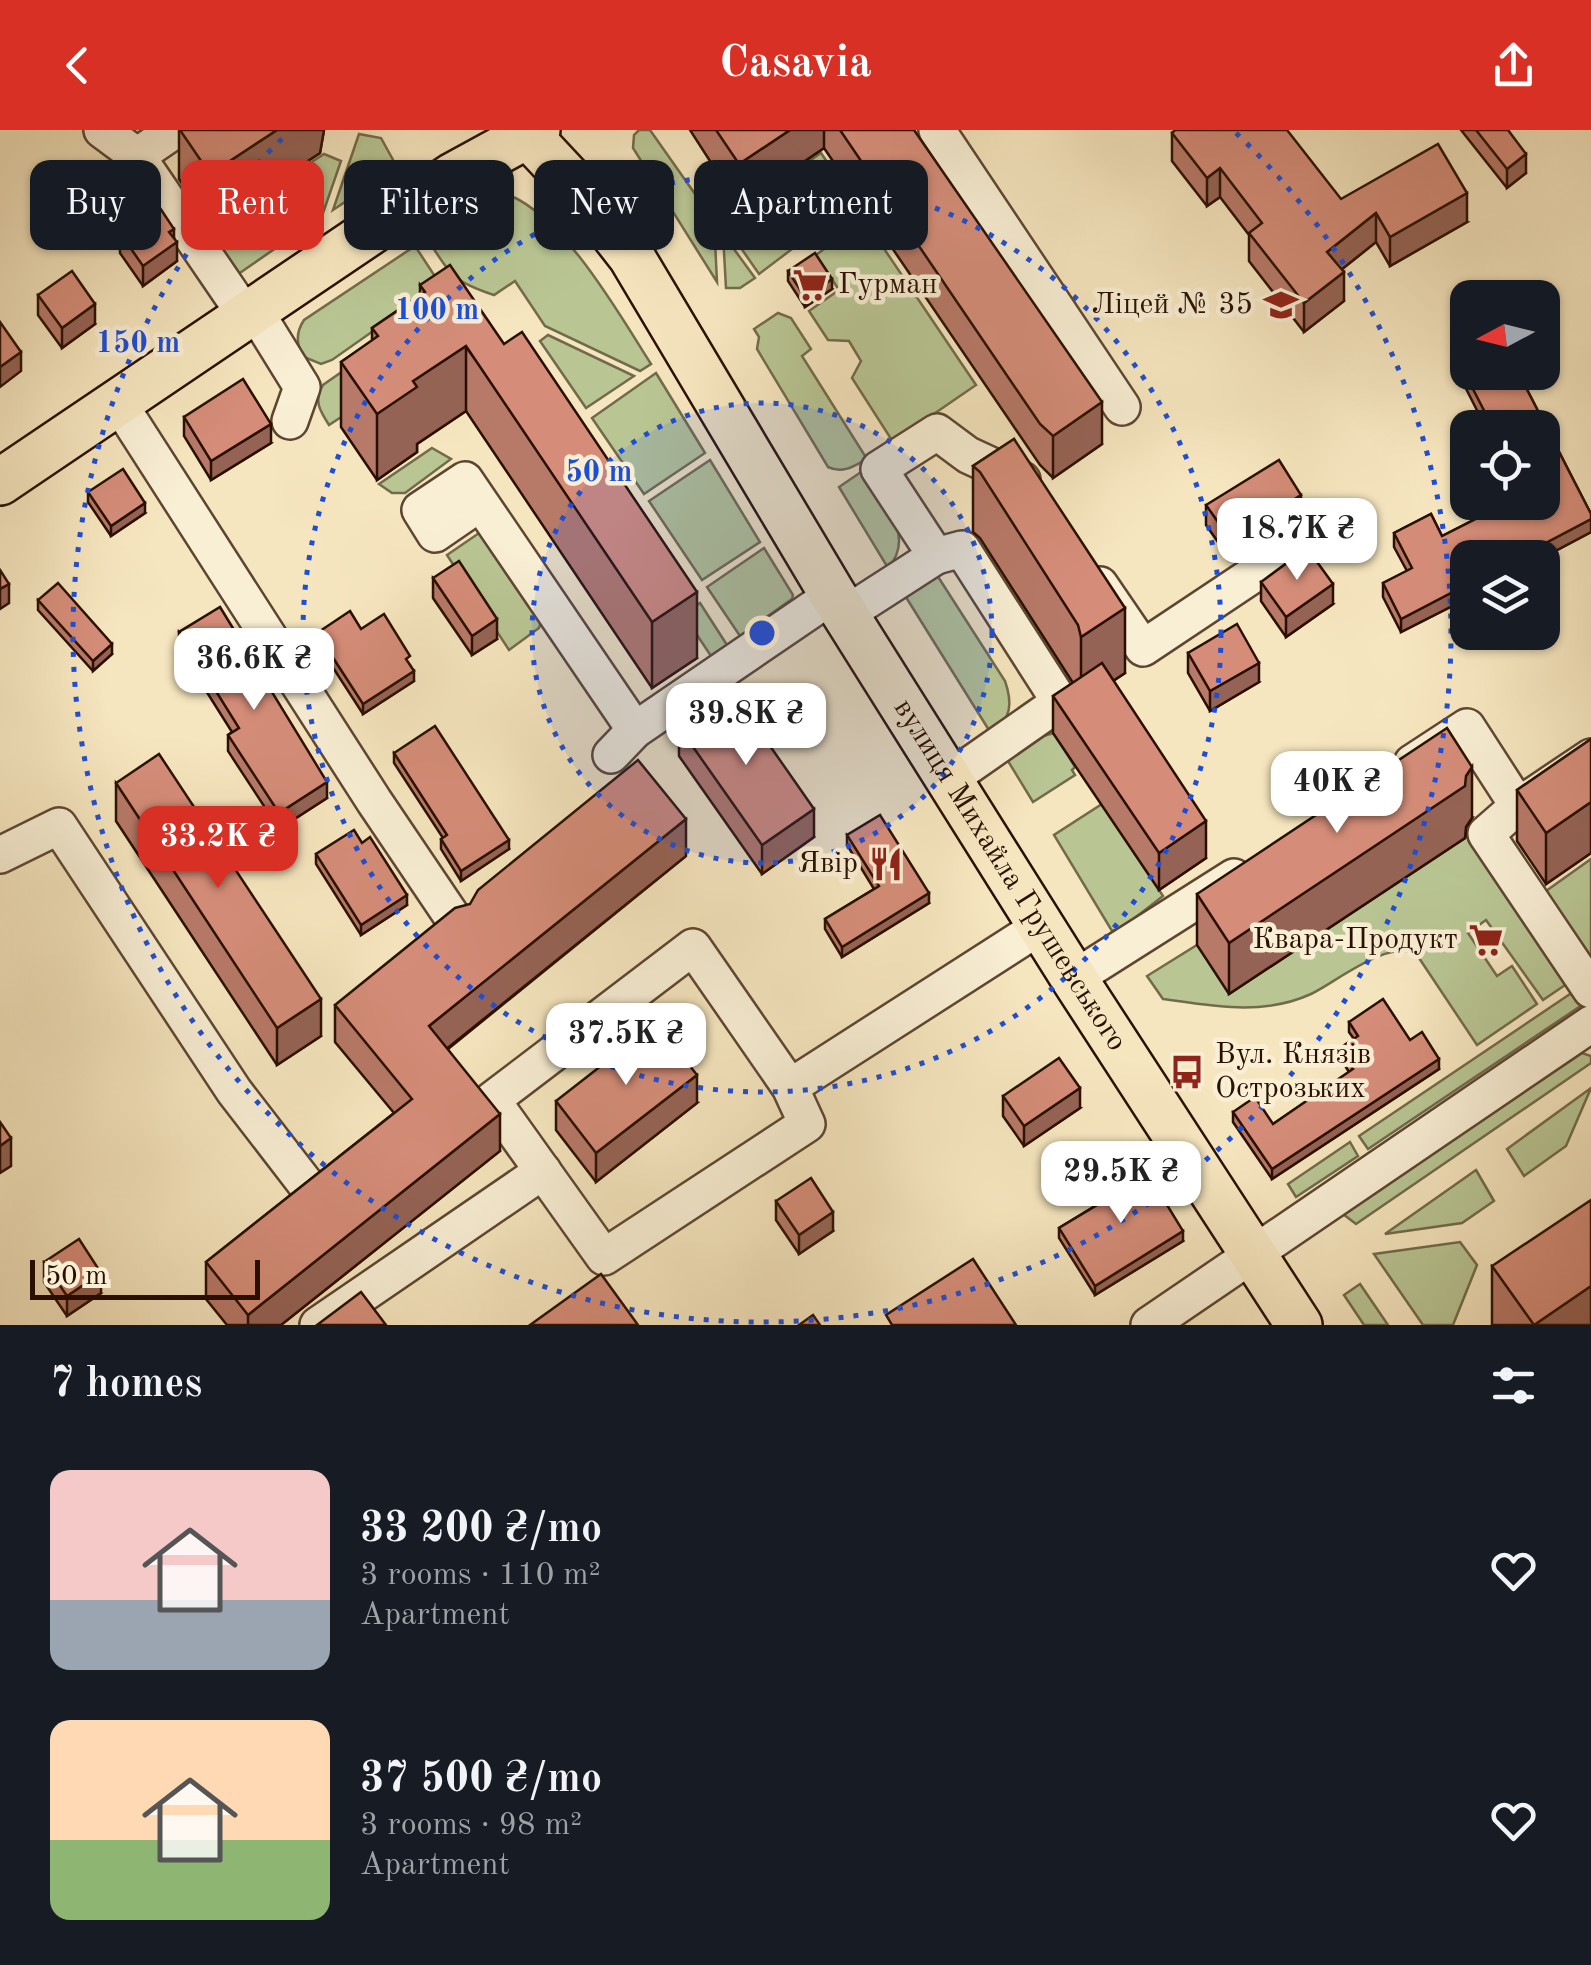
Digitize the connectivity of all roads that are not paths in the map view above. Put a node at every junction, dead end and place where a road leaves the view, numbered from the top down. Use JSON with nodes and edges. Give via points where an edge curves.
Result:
{"nodes":[{"id":1,"x":102,"y":130,"type":"edge"},
{"id":2,"x":174,"y":130,"type":"edge"},
{"id":3,"x":936,"y":130,"type":"edge"},
{"id":4,"x":535,"y":131,"type":"edge"},
{"id":5,"x":137,"y":156,"type":"junction"},
{"id":6,"x":250,"y":313,"type":"junction"},
{"id":7,"x":118,"y":402,"type":"junction"},
{"id":8,"x":1122,"y":407,"type":"dead end"},
{"id":9,"x":290,"y":420,"type":"dead end"},
{"id":10,"x":0,"y":482,"type":"edge"},
{"id":11,"x":1042,"y":500,"type":"edge"},
{"id":12,"x":480,"y":504,"type":"dead end"},
{"id":13,"x":1076,"y":550,"type":"edge"},
{"id":14,"x":1290,"y":550,"type":"dead end"},
{"id":15,"x":936,"y":556,"type":"junction"},
{"id":16,"x":848,"y":599,"type":"junction"},
{"id":17,"x":1591,"y":757,"type":"edge"},
{"id":18,"x":967,"y":767,"type":"junction"},
{"id":19,"x":1384,"y":781,"type":"edge"},
{"id":20,"x":1518,"y":806,"type":"junction"},
{"id":21,"x":0,"y":855,"type":"edge"},
{"id":22,"x":1267,"y":856,"type":"edge"},
{"id":23,"x":456,"y":924,"type":"edge"},
{"id":24,"x":1041,"y":926,"type":"junction"},
{"id":25,"x":1092,"y":967,"type":"junction"},
{"id":26,"x":1591,"y":990,"type":"edge"},
{"id":27,"x":1591,"y":1024,"type":"edge"},
{"id":28,"x":790,"y":1087,"type":"junction"},
{"id":29,"x":543,"y":1171,"type":"junction"},
{"id":30,"x":308,"y":1188,"type":"edge"},
{"id":31,"x":1260,"y":1250,"type":"junction"},
{"id":32,"x":318,"y":1325,"type":"edge"},
{"id":33,"x":1148,"y":1325,"type":"edge"},
{"id":34,"x":1298,"y":1325,"type":"edge"},
{"id":35,"x":1322,"y":1325,"type":"edge"}],
"edges":[{"from":1,"to":5,"type":"street"},
{"from":2,"to":5,"type":"street"},
{"from":3,"to":8,"type":"street"},
{"from":4,"to":6,"type":"main road","via":[[453,176]]},
{"from":4,"to":16,"type":"main road","name":"вулиця Михайла Грушевського","via":[[631,256]]},
{"from":5,"to":6,"type":"street"},
{"from":6,"to":7,"type":"main road"},
{"from":6,"to":9,"type":"street","via":[[302,388]]},
{"from":7,"to":10,"type":"main road"},
{"from":7,"to":23,"type":"street"},
{"from":11,"to":15,"type":"street","via":[[1032,484],[968,455],[937,432],[879,469]]},
{"from":12,"to":16,"type":"street","via":[[623,742]]},
{"from":13,"to":14,"type":"street","via":[[1143,648]]},
{"from":15,"to":16,"type":"street"},
{"from":15,"to":18,"type":"street","via":[[962,550],[1060,702]]},
{"from":16,"to":18,"type":"main road","name":"вулиця Михайла Грушевського"},
{"from":16,"to":24,"type":"main road","name":"вулиця Михайла Грушевського"},
{"from":17,"to":20,"type":"street"},
{"from":18,"to":25,"type":"main road","name":"вулиця Михайла Грушевського"},
{"from":19,"to":20,"type":"street","via":[[1467,727]]},
{"from":20,"to":26,"type":"street","via":[[1486,834]]},
{"from":21,"to":30,"type":"street","via":[[59,826],[234,1091]]},
{"from":22,"to":25,"type":"street"},
{"from":24,"to":28,"type":"street"},
{"from":24,"to":31,"type":"main road","name":"вулиця Михайла Грушевського"},
{"from":25,"to":31,"type":"main road","name":"вулиця Михайла Грушевського"},
{"from":27,"to":31,"type":"street"},
{"from":28,"to":29,"type":"street","via":[[807,1124],[604,1256]]},
{"from":28,"to":29,"type":"street","via":[[694,947],[492,1100]]},
{"from":29,"to":32,"type":"street"},
{"from":31,"to":33,"type":"street"},
{"from":31,"to":34,"type":"main road","name":"вулиця Михайла Грушевського"},
{"from":31,"to":35,"type":"main road","name":"вулиця Михайла Грушевського"}]}
